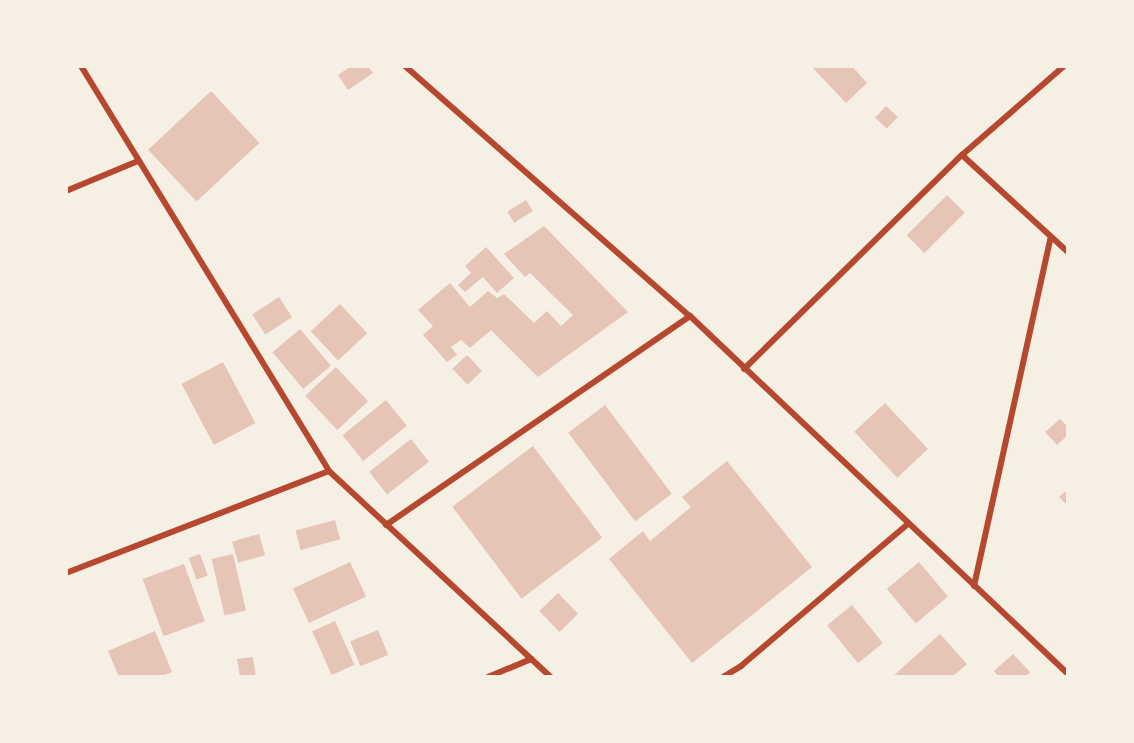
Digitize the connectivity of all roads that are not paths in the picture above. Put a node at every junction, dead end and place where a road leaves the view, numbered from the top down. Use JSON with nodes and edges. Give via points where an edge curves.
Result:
{"nodes":[{"id":1,"x":81,"y":66,"type":"edge"},
{"id":2,"x":405,"y":66,"type":"edge"},
{"id":3,"x":1064,"y":66,"type":"edge"},
{"id":4,"x":962,"y":155,"type":"junction"},
{"id":5,"x":138,"y":161,"type":"junction"},
{"id":6,"x":66,"y":190,"type":"edge"},
{"id":7,"x":1052,"y":237,"type":"junction"},
{"id":8,"x":1068,"y":252,"type":"edge"},
{"id":9,"x":690,"y":316,"type":"junction"},
{"id":10,"x":744,"y":369,"type":"junction"},
{"id":11,"x":329,"y":471,"type":"junction"},
{"id":12,"x":908,"y":524,"type":"junction"},
{"id":13,"x":386,"y":525,"type":"junction"},
{"id":14,"x":66,"y":573,"type":"edge"},
{"id":15,"x":974,"y":586,"type":"junction"},
{"id":16,"x":531,"y":659,"type":"junction"},
{"id":17,"x":1068,"y":674,"type":"edge"},
{"id":18,"x":488,"y":677,"type":"edge"},
{"id":19,"x":551,"y":677,"type":"edge"},
{"id":20,"x":723,"y":677,"type":"edge"}],
"edges":[{"from":1,"to":5,"type":"street"},
{"from":2,"to":9,"type":"street"},
{"from":3,"to":4,"type":"street"},
{"from":4,"to":7,"type":"street"},
{"from":4,"to":10,"type":"street"},
{"from":5,"to":6,"type":"street"},
{"from":5,"to":11,"type":"street"},
{"from":7,"to":8,"type":"street"},
{"from":7,"to":15,"type":"street"},
{"from":9,"to":10,"type":"street"},
{"from":9,"to":13,"type":"street"},
{"from":10,"to":12,"type":"street"},
{"from":11,"to":13,"type":"street"},
{"from":11,"to":14,"type":"street"},
{"from":12,"to":15,"type":"street"},
{"from":12,"to":20,"type":"street"},
{"from":13,"to":16,"type":"street"},
{"from":15,"to":17,"type":"street"},
{"from":16,"to":18,"type":"street"},
{"from":16,"to":19,"type":"street"}]}
